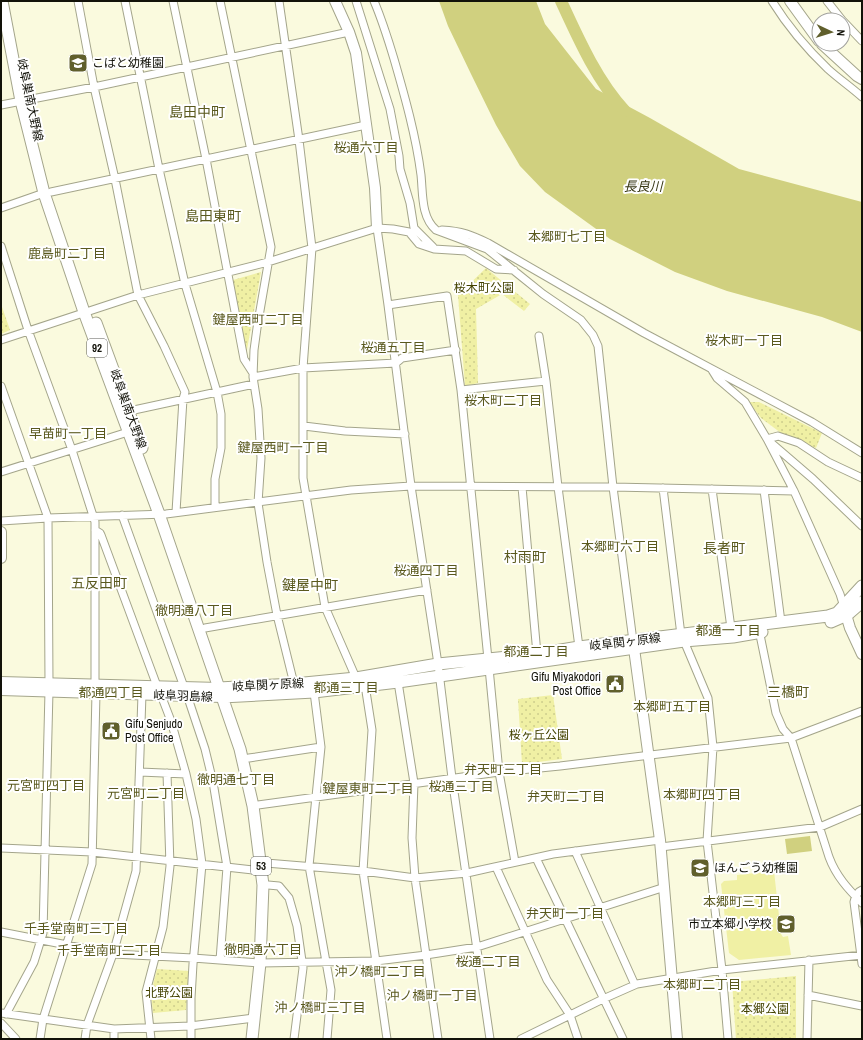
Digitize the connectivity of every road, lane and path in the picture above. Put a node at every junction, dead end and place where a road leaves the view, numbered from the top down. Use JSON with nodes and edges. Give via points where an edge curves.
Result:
{"nodes":[{"id":1,"x":2,"y":1,"type":"edge"},
{"id":2,"x":10,"y":1,"type":"edge"},
{"id":3,"x":78,"y":1,"type":"edge"},
{"id":4,"x":125,"y":1,"type":"edge"},
{"id":5,"x":173,"y":1,"type":"edge"},
{"id":6,"x":220,"y":1,"type":"edge"},
{"id":7,"x":279,"y":1,"type":"edge"},
{"id":8,"x":335,"y":1,"type":"edge"},
{"id":9,"x":356,"y":1,"type":"edge"},
{"id":10,"x":374,"y":1,"type":"edge"},
{"id":11,"x":772,"y":1,"type":"edge"},
{"id":12,"x":790,"y":1,"type":"edge"},
{"id":13,"x":827,"y":1,"type":"edge"},
{"id":14,"x":836,"y":12,"type":"edge"},
{"id":15,"x":851,"y":29,"type":"edge"},
{"id":16,"x":811,"y":30,"type":"edge"},
{"id":17,"x":349,"y":32,"type":"junction"},
{"id":18,"x":862,"y":41,"type":"edge"},
{"id":19,"x":285,"y":46,"type":"junction"},
{"id":20,"x":831,"y":52,"type":"edge"},
{"id":21,"x":232,"y":57,"type":"junction"},
{"id":22,"x":187,"y":68,"type":"junction"},
{"id":23,"x":140,"y":77,"type":"junction"},
{"id":24,"x":862,"y":79,"type":"edge"},
{"id":25,"x":94,"y":87,"type":"junction"},
{"id":26,"x":862,"y":97,"type":"edge"},
{"id":27,"x":24,"y":100,"type":"junction"},
{"id":28,"x":1,"y":105,"type":"edge"},
{"id":29,"x":366,"y":125,"type":"junction"},
{"id":30,"x":299,"y":140,"type":"junction"},
{"id":31,"x":252,"y":150,"type":"junction"},
{"id":32,"x":206,"y":159,"type":"junction"},
{"id":33,"x":159,"y":169,"type":"junction"},
{"id":34,"x":115,"y":179,"type":"junction"},
{"id":35,"x":47,"y":193,"type":"junction"},
{"id":36,"x":1,"y":208,"type":"edge"},
{"id":37,"x":377,"y":228,"type":"junction"},
{"id":38,"x":436,"y":230,"type":"junction"},
{"id":39,"x":1,"y":246,"type":"edge"},
{"id":40,"x":312,"y":248,"type":"junction"},
{"id":41,"x":434,"y":249,"type":"junction"},
{"id":42,"x":268,"y":262,"type":"junction"},
{"id":43,"x":514,"y":270,"type":"junction"},
{"id":44,"x":227,"y":272,"type":"junction"},
{"id":45,"x":185,"y":284,"type":"junction"},
{"id":46,"x":138,"y":294,"type":"junction"},
{"id":47,"x":388,"y":305,"type":"junction"},
{"id":48,"x":87,"y":310,"type":"junction"},
{"id":49,"x":28,"y":330,"type":"junction"},
{"id":50,"x":539,"y":336,"type":"dead end"},
{"id":51,"x":1,"y":340,"type":"edge"},
{"id":52,"x":456,"y":350,"type":"junction"},
{"id":53,"x":396,"y":363,"type":"junction"},
{"id":54,"x":303,"y":368,"type":"junction"},
{"id":55,"x":711,"y":369,"type":"junction"},
{"id":56,"x":254,"y":378,"type":"junction"},
{"id":57,"x":546,"y":380,"type":"junction"},
{"id":58,"x":1,"y":386,"type":"edge"},
{"id":59,"x":461,"y":390,"type":"junction"},
{"id":60,"x":217,"y":392,"type":"junction"},
{"id":61,"x":183,"y":399,"type":"junction"},
{"id":62,"x":130,"y":412,"type":"junction"},
{"id":63,"x":304,"y":426,"type":"junction"},
{"id":64,"x":128,"y":432,"type":"junction"},
{"id":65,"x":405,"y":434,"type":"junction"},
{"id":66,"x":767,"y":440,"type":"junction"},
{"id":67,"x":72,"y":450,"type":"junction"},
{"id":68,"x":862,"y":453,"type":"edge"},
{"id":69,"x":28,"y":463,"type":"junction"},
{"id":70,"x":1,"y":472,"type":"edge"},
{"id":71,"x":862,"y":478,"type":"edge"},
{"id":72,"x":412,"y":486,"type":"junction"},
{"id":73,"x":471,"y":487,"type":"junction"},
{"id":74,"x":522,"y":487,"type":"junction"},
{"id":75,"x":558,"y":487,"type":"junction"},
{"id":76,"x":613,"y":487,"type":"junction"},
{"id":77,"x":663,"y":488,"type":"junction"},
{"id":78,"x":712,"y":489,"type":"junction"},
{"id":79,"x":764,"y":490,"type":"junction"},
{"id":80,"x":794,"y":491,"type":"junction"},
{"id":81,"x":306,"y":496,"type":"junction"},
{"id":82,"x":258,"y":503,"type":"junction"},
{"id":83,"x":215,"y":507,"type":"junction"},
{"id":84,"x":167,"y":514,"type":"junction"},
{"id":85,"x":122,"y":515,"type":"junction"},
{"id":86,"x":94,"y":516,"type":"junction"},
{"id":87,"x":48,"y":518,"type":"junction"},
{"id":88,"x":1,"y":521,"type":"edge"},
{"id":89,"x":862,"y":526,"type":"edge"},
{"id":90,"x":95,"y":530,"type":"junction"},
{"id":91,"x":1,"y":532,"type":"edge"},
{"id":92,"x":1,"y":558,"type":"edge"},
{"id":93,"x":862,"y":586,"type":"edge"},
{"id":94,"x":427,"y":590,"type":"junction"},
{"id":95,"x":862,"y":602,"type":"edge"},
{"id":96,"x":325,"y":607,"type":"junction"},
{"id":97,"x":845,"y":611,"type":"junction"},
{"id":98,"x":277,"y":615,"type":"junction"},
{"id":99,"x":781,"y":622,"type":"junction"},
{"id":100,"x":205,"y":628,"type":"junction"},
{"id":101,"x":731,"y":628,"type":"junction"},
{"id":102,"x":758,"y":629,"type":"junction"},
{"id":103,"x":682,"y":638,"type":"junction"},
{"id":104,"x":634,"y":645,"type":"junction"},
{"id":105,"x":579,"y":647,"type":"junction"},
{"id":106,"x":537,"y":654,"type":"junction"},
{"id":107,"x":862,"y":654,"type":"edge"},
{"id":108,"x":489,"y":664,"type":"junction"},
{"id":109,"x":439,"y":670,"type":"junction"},
{"id":110,"x":1,"y":682,"type":"edge"},
{"id":111,"x":360,"y":682,"type":"junction"},
{"id":112,"x":398,"y":682,"type":"junction"},
{"id":113,"x":294,"y":684,"type":"junction"},
{"id":114,"x":49,"y":687,"type":"junction"},
{"id":115,"x":95,"y":689,"type":"junction"},
{"id":116,"x":1,"y":690,"type":"edge"},
{"id":117,"x":159,"y":690,"type":"junction"},
{"id":118,"x":185,"y":691,"type":"junction"},
{"id":119,"x":224,"y":692,"type":"junction"},
{"id":120,"x":314,"y":692,"type":"junction"},
{"id":121,"x":142,"y":694,"type":"junction"},
{"id":122,"x":862,"y":711,"type":"edge"},
{"id":123,"x":791,"y":738,"type":"junction"},
{"id":124,"x":321,"y":747,"type":"junction"},
{"id":125,"x":714,"y":747,"type":"junction"},
{"id":126,"x":650,"y":754,"type":"junction"},
{"id":127,"x":249,"y":758,"type":"junction"},
{"id":128,"x":140,"y":772,"type":"junction"},
{"id":129,"x":499,"y":772,"type":"junction"},
{"id":130,"x":167,"y":773,"type":"junction"},
{"id":131,"x":186,"y":774,"type":"junction"},
{"id":132,"x":452,"y":778,"type":"junction"},
{"id":133,"x":414,"y":783,"type":"junction"},
{"id":134,"x":367,"y":790,"type":"junction"},
{"id":135,"x":317,"y":796,"type":"junction"},
{"id":136,"x":258,"y":805,"type":"junction"},
{"id":137,"x":862,"y":809,"type":"edge"},
{"id":138,"x":820,"y":827,"type":"junction"},
{"id":139,"x":707,"y":841,"type":"junction"},
{"id":140,"x":661,"y":843,"type":"junction"},
{"id":141,"x":1,"y":848,"type":"edge"},
{"id":142,"x":45,"y":850,"type":"junction"},
{"id":143,"x":575,"y":851,"type":"junction"},
{"id":144,"x":92,"y":852,"type":"junction"},
{"id":145,"x":138,"y":857,"type":"junction"},
{"id":146,"x":536,"y":858,"type":"junction"},
{"id":147,"x":170,"y":860,"type":"junction"},
{"id":148,"x":515,"y":862,"type":"junction"},
{"id":149,"x":202,"y":864,"type":"junction"},
{"id":150,"x":263,"y":864,"type":"junction"},
{"id":151,"x":309,"y":866,"type":"junction"},
{"id":152,"x":226,"y":867,"type":"junction"},
{"id":153,"x":496,"y":867,"type":"junction"},
{"id":154,"x":363,"y":871,"type":"junction"},
{"id":155,"x":466,"y":873,"type":"junction"},
{"id":156,"x":415,"y":878,"type":"junction"},
{"id":157,"x":268,"y":885,"type":"junction"},
{"id":158,"x":665,"y":887,"type":"junction"},
{"id":159,"x":862,"y":890,"type":"edge"},
{"id":160,"x":855,"y":896,"type":"junction"},
{"id":161,"x":862,"y":903,"type":"edge"},
{"id":162,"x":600,"y":908,"type":"junction"},
{"id":163,"x":565,"y":919,"type":"junction"},
{"id":164,"x":1,"y":932,"type":"edge"},
{"id":165,"x":524,"y":933,"type":"junction"},
{"id":166,"x":42,"y":940,"type":"junction"},
{"id":167,"x":67,"y":945,"type":"junction"},
{"id":168,"x":476,"y":947,"type":"junction"},
{"id":169,"x":113,"y":954,"type":"junction"},
{"id":170,"x":426,"y":955,"type":"junction"},
{"id":171,"x":861,"y":955,"type":"edge"},
{"id":172,"x":155,"y":956,"type":"junction"},
{"id":173,"x":193,"y":958,"type":"junction"},
{"id":174,"x":220,"y":960,"type":"junction"},
{"id":175,"x":809,"y":960,"type":"junction"},
{"id":176,"x":376,"y":961,"type":"junction"},
{"id":177,"x":264,"y":963,"type":"junction"},
{"id":178,"x":303,"y":963,"type":"junction"},
{"id":179,"x":326,"y":963,"type":"junction"},
{"id":180,"x":862,"y":964,"type":"edge"},
{"id":181,"x":722,"y":970,"type":"junction"},
{"id":182,"x":672,"y":979,"type":"junction"},
{"id":183,"x":634,"y":985,"type":"junction"},
{"id":184,"x":808,"y":995,"type":"junction"},
{"id":185,"x":603,"y":999,"type":"junction"},
{"id":186,"x":862,"y":1006,"type":"edge"},
{"id":187,"x":4,"y":1013,"type":"edge"},
{"id":188,"x":570,"y":1015,"type":"junction"},
{"id":189,"x":254,"y":1018,"type":"junction"},
{"id":190,"x":43,"y":1019,"type":"junction"},
{"id":191,"x":1,"y":1023,"type":"edge"},
{"id":192,"x":87,"y":1025,"type":"junction"},
{"id":193,"x":190,"y":1026,"type":"junction"},
{"id":194,"x":150,"y":1028,"type":"junction"},
{"id":195,"x":114,"y":1029,"type":"junction"},
{"id":196,"x":532,"y":1036,"type":"edge"},
{"id":197,"x":16,"y":1039,"type":"edge"},
{"id":198,"x":40,"y":1039,"type":"edge"},
{"id":199,"x":85,"y":1039,"type":"edge"},
{"id":200,"x":114,"y":1039,"type":"edge"},
{"id":201,"x":151,"y":1039,"type":"edge"},
{"id":202,"x":192,"y":1039,"type":"edge"},
{"id":203,"x":252,"y":1039,"type":"edge"},
{"id":204,"x":258,"y":1039,"type":"edge"},
{"id":205,"x":294,"y":1039,"type":"edge"},
{"id":206,"x":327,"y":1039,"type":"edge"},
{"id":207,"x":387,"y":1039,"type":"edge"},
{"id":208,"x":438,"y":1039,"type":"edge"},
{"id":209,"x":490,"y":1039,"type":"edge"},
{"id":210,"x":521,"y":1039,"type":"edge"},
{"id":211,"x":578,"y":1039,"type":"edge"},
{"id":212,"x":623,"y":1039,"type":"edge"},
{"id":213,"x":677,"y":1039,"type":"edge"},
{"id":214,"x":728,"y":1039,"type":"edge"},
{"id":215,"x":808,"y":1039,"type":"edge"}],
"edges":[{"from":1,"to":27,"type":"main road","name":"岐阜巣南大野線","number":"92"},
{"from":2,"to":27,"type":"main road","name":"岐阜巣南大野線","number":"92"},
{"from":3,"to":25,"type":"street"},
{"from":4,"to":23,"type":"street"},
{"from":5,"to":22,"type":"street"},
{"from":6,"to":21,"type":"street"},
{"from":7,"to":19,"type":"street"},
{"from":8,"to":17,"type":"street"},
{"from":9,"to":41,"type":"street","via":[[390,109],[400,169],[414,228]]},
{"from":10,"to":38,"type":"street","via":[[414,131],[425,212]]},
{"from":11,"to":26,"type":"street","via":[[810,50]]},
{"from":12,"to":16,"type":"street"},
{"from":13,"to":14,"type":"street"},
{"from":15,"to":18,"type":"street"},
{"from":17,"to":19,"type":"street"},
{"from":17,"to":29,"type":"street","via":[[356,53]]},
{"from":19,"to":21,"type":"street"},
{"from":19,"to":30,"type":"street"},
{"from":20,"to":24,"type":"street"},
{"from":21,"to":22,"type":"street"},
{"from":21,"to":31,"type":"street"},
{"from":22,"to":23,"type":"street"},
{"from":22,"to":32,"type":"street"},
{"from":23,"to":25,"type":"street"},
{"from":23,"to":33,"type":"street"},
{"from":25,"to":27,"type":"street"},
{"from":25,"to":34,"type":"street"},
{"from":27,"to":28,"type":"street"},
{"from":27,"to":35,"type":"main road","name":"岐阜巣南大野線","number":"92"},
{"from":29,"to":30,"type":"street"},
{"from":29,"to":37,"type":"street","via":[[375,188]]},
{"from":30,"to":31,"type":"street"},
{"from":30,"to":40,"type":"street"},
{"from":31,"to":32,"type":"street"},
{"from":31,"to":42,"type":"street","via":[[271,247]]},
{"from":32,"to":33,"type":"street"},
{"from":32,"to":44,"type":"street"},
{"from":33,"to":34,"type":"street"},
{"from":33,"to":45,"type":"street"},
{"from":34,"to":35,"type":"street"},
{"from":34,"to":46,"type":"street"},
{"from":35,"to":36,"type":"street"},
{"from":35,"to":48,"type":"main road","name":"岐阜巣南大野線","number":"92"},
{"from":37,"to":40,"type":"street"},
{"from":37,"to":41,"type":"street","via":[[409,232],[419,244]]},
{"from":37,"to":47,"type":"street"},
{"from":38,"to":43,"type":"street","via":[[487,249]]},
{"from":38,"to":55,"type":"street","via":[[457,230],[488,243]]},
{"from":39,"to":49,"type":"street"},
{"from":40,"to":42,"type":"street"},
{"from":40,"to":54,"type":"street"},
{"from":41,"to":43,"type":"street","via":[[466,251],[496,269]]},
{"from":42,"to":44,"type":"street"},
{"from":42,"to":56,"type":"street","via":[[257,328]]},
{"from":43,"to":76,"type":"street","via":[[581,320],[593,335],[598,346]]},
{"from":44,"to":45,"type":"street"},
{"from":44,"to":56,"type":"street","via":[[244,359]]},
{"from":45,"to":46,"type":"street"},
{"from":45,"to":60,"type":"street"},
{"from":46,"to":48,"type":"street"},
{"from":46,"to":61,"type":"street","via":[[185,392]]},
{"from":47,"to":52,"type":"street","via":[[448,296]]},
{"from":47,"to":53,"type":"street"},
{"from":48,"to":49,"type":"street"},
{"from":48,"to":62,"type":"main road","name":"岐阜巣南大野線","number":"92"},
{"from":48,"to":64,"type":"main road","name":"岐阜巣南大野線","number":"92"},
{"from":49,"to":51,"type":"street"},
{"from":49,"to":67,"type":"street"},
{"from":50,"to":57,"type":"street"},
{"from":52,"to":53,"type":"street","via":[[402,358]]},
{"from":52,"to":59,"type":"street"},
{"from":53,"to":54,"type":"street"},
{"from":53,"to":65,"type":"street"},
{"from":54,"to":56,"type":"street"},
{"from":54,"to":63,"type":"street"},
{"from":55,"to":66,"type":"street","via":[[717,378],[745,402]]},
{"from":55,"to":68,"type":"street","via":[[812,422]]},
{"from":56,"to":60,"type":"street"},
{"from":56,"to":82,"type":"street","via":[[261,458]]},
{"from":57,"to":59,"type":"street"},
{"from":57,"to":75,"type":"street"},
{"from":58,"to":69,"type":"street"},
{"from":59,"to":73,"type":"street"},
{"from":60,"to":61,"type":"street"},
{"from":60,"to":83,"type":"street","via":[[221,414],[221,442],[215,479]]},
{"from":61,"to":62,"type":"street"},
{"from":61,"to":84,"type":"street"},
{"from":62,"to":84,"type":"main road","name":"岐阜巣南大野線","number":"92"},
{"from":63,"to":65,"type":"street"},
{"from":63,"to":81,"type":"street","via":[[303,478]]},
{"from":64,"to":67,"type":"street"},
{"from":64,"to":84,"type":"main road","name":"岐阜巣南大野線","number":"92"},
{"from":65,"to":72,"type":"street"},
{"from":66,"to":71,"type":"street","via":[[778,436],[799,443],[828,462]]},
{"from":66,"to":80,"type":"street"},
{"from":66,"to":89,"type":"street"},
{"from":67,"to":69,"type":"street"},
{"from":67,"to":86,"type":"street"},
{"from":69,"to":70,"type":"street"},
{"from":69,"to":87,"type":"street"},
{"from":72,"to":73,"type":"street"},
{"from":72,"to":81,"type":"street"},
{"from":72,"to":94,"type":"street"},
{"from":73,"to":74,"type":"street"},
{"from":73,"to":108,"type":"street"},
{"from":74,"to":75,"type":"street"},
{"from":74,"to":106,"type":"street"},
{"from":75,"to":76,"type":"street"},
{"from":75,"to":105,"type":"street"},
{"from":76,"to":77,"type":"street"},
{"from":76,"to":104,"type":"street"},
{"from":77,"to":78,"type":"street"},
{"from":77,"to":103,"type":"street"},
{"from":78,"to":79,"type":"street"},
{"from":78,"to":101,"type":"street"},
{"from":79,"to":80,"type":"street"},
{"from":79,"to":99,"type":"street"},
{"from":80,"to":97,"type":"street","via":[[840,594]]},
{"from":81,"to":82,"type":"street"},
{"from":81,"to":96,"type":"street"},
{"from":82,"to":83,"type":"street"},
{"from":82,"to":98,"type":"street"},
{"from":83,"to":84,"type":"street"},
{"from":84,"to":85,"type":"street"},
{"from":84,"to":100,"type":"main road","name":"岐阜巣南大野線","number":"92"},
{"from":84,"to":119,"type":"main road","name":"岐阜巣南大野線","number":"92"},
{"from":85,"to":86,"type":"street"},
{"from":85,"to":118,"type":"street"},
{"from":86,"to":87,"type":"street"},
{"from":86,"to":90,"type":"street"},
{"from":87,"to":88,"type":"street"},
{"from":87,"to":114,"type":"street"},
{"from":90,"to":115,"type":"street"},
{"from":90,"to":117,"type":"street","via":[[101,535]]},
{"from":91,"to":92,"type":"street"},
{"from":93,"to":97,"type":"main road","name":"岐阜関ヶ原線"},
{"from":94,"to":96,"type":"street"},
{"from":94,"to":109,"type":"street"},
{"from":95,"to":97,"type":"main road","name":"岐阜関ヶ原線"},
{"from":96,"to":98,"type":"street"},
{"from":96,"to":111,"type":"street"},
{"from":97,"to":99,"type":"main road","name":"岐阜関ヶ原線","via":[[828,616]]},
{"from":97,"to":102,"type":"main road","name":"岐阜関ヶ原線","via":[[829,623]]},
{"from":97,"to":107,"type":"street"},
{"from":98,"to":100,"type":"street"},
{"from":98,"to":113,"type":"street"},
{"from":99,"to":102,"type":"main road","name":"岐阜関ヶ原線"},
{"from":100,"to":119,"type":"main road","name":"岐阜巣南大野線","number":"92"},
{"from":101,"to":102,"type":"main road","name":"岐阜関ヶ原線"},
{"from":101,"to":103,"type":"main road","name":"岐阜関ヶ原線"},
{"from":102,"to":103,"type":"main road","name":"岐阜関ヶ原線","via":[[733,637]]},
{"from":102,"to":123,"type":"street","via":[[776,713],[783,729]]},
{"from":103,"to":104,"type":"main road","name":"岐阜関ヶ原線"},
{"from":103,"to":125,"type":"street","via":[[708,698]]},
{"from":104,"to":105,"type":"main road","name":"岐阜関ヶ原線"},
{"from":104,"to":108,"type":"main road","name":"岐阜関ヶ原線"},
{"from":104,"to":126,"type":"street"},
{"from":105,"to":106,"type":"main road","name":"岐阜関ヶ原線"},
{"from":106,"to":108,"type":"main road","name":"岐阜関ヶ原線"},
{"from":108,"to":109,"type":"main road","name":"岐阜関ヶ原線"},
{"from":108,"to":129,"type":"street"},
{"from":109,"to":111,"type":"main road","name":"岐阜関ヶ原線"},
{"from":109,"to":112,"type":"main road","name":"岐阜関ヶ原線"},
{"from":109,"to":132,"type":"street"},
{"from":110,"to":114,"type":"street","name":"岐阜羽島線"},
{"from":111,"to":112,"type":"main road","name":"岐阜関ヶ原線"},
{"from":111,"to":113,"type":"main road","name":"岐阜関ヶ原線"},
{"from":111,"to":120,"type":"main road","name":"岐阜関ヶ原線"},
{"from":111,"to":134,"type":"street","via":[[372,730]]},
{"from":112,"to":133,"type":"street"},
{"from":113,"to":119,"type":"main road","name":"岐阜関ヶ原線"},
{"from":114,"to":115,"type":"street","name":"岐阜羽島線"},
{"from":114,"to":116,"type":"street","name":"岐阜羽島線"},
{"from":114,"to":142,"type":"street"},
{"from":115,"to":117,"type":"street","name":"岐阜羽島線"},
{"from":115,"to":121,"type":"street","name":"岐阜羽島線"},
{"from":115,"to":144,"type":"street"},
{"from":117,"to":118,"type":"street","name":"岐阜羽島線"},
{"from":117,"to":121,"type":"street","name":"岐阜羽島線"},
{"from":117,"to":131,"type":"street"},
{"from":118,"to":119,"type":"street","name":"岐阜羽島線"},
{"from":118,"to":152,"type":"street","via":[[205,749],[213,782]]},
{"from":119,"to":120,"type":"main road","name":"岐阜関ヶ原線"},
{"from":119,"to":127,"type":"main road","name":"岐阜関ヶ原線","number":"53"},
{"from":119,"to":150,"type":"main road","name":"岐阜関ヶ原線","number":"53","via":[[247,773]]},
{"from":120,"to":124,"type":"street"},
{"from":121,"to":128,"type":"street"},
{"from":122,"to":123,"type":"street"},
{"from":123,"to":125,"type":"street"},
{"from":123,"to":138,"type":"street"},
{"from":124,"to":127,"type":"street"},
{"from":124,"to":135,"type":"street"},
{"from":125,"to":126,"type":"street"},
{"from":125,"to":139,"type":"street"},
{"from":126,"to":129,"type":"street"},
{"from":126,"to":140,"type":"street"},
{"from":127,"to":136,"type":"main road","name":"岐阜関ヶ原線","number":"53"},
{"from":128,"to":130,"type":"street"},
{"from":128,"to":145,"type":"street"},
{"from":129,"to":132,"type":"street"},
{"from":129,"to":148,"type":"street"},
{"from":130,"to":131,"type":"street"},
{"from":130,"to":147,"type":"street"},
{"from":131,"to":149,"type":"street"},
{"from":132,"to":133,"type":"street"},
{"from":132,"to":155,"type":"street"},
{"from":133,"to":134,"type":"street"},
{"from":133,"to":156,"type":"street","via":[[412,838]]},
{"from":134,"to":135,"type":"street"},
{"from":134,"to":154,"type":"street"},
{"from":135,"to":136,"type":"street"},
{"from":135,"to":151,"type":"street"},
{"from":136,"to":150,"type":"main road","name":"岐阜関ヶ原線","number":"53"},
{"from":137,"to":138,"type":"street"},
{"from":138,"to":139,"type":"street"},
{"from":138,"to":160,"type":"street","via":[[833,867],[844,885]]},
{"from":139,"to":140,"type":"street"},
{"from":139,"to":181,"type":"street"},
{"from":140,"to":143,"type":"street"},
{"from":140,"to":158,"type":"street"},
{"from":141,"to":142,"type":"street"},
{"from":142,"to":144,"type":"street"},
{"from":142,"to":166,"type":"street"},
{"from":143,"to":146,"type":"street"},
{"from":143,"to":162,"type":"street"},
{"from":144,"to":145,"type":"street"},
{"from":144,"to":167,"type":"street","via":[[92,864]]},
{"from":145,"to":147,"type":"street"},
{"from":145,"to":169,"type":"street"},
{"from":146,"to":148,"type":"street"},
{"from":146,"to":163,"type":"street"},
{"from":147,"to":149,"type":"street"},
{"from":147,"to":172,"type":"street","via":[[166,910]]},
{"from":148,"to":153,"type":"street"},
{"from":149,"to":152,"type":"street"},
{"from":149,"to":173,"type":"street"},
{"from":150,"to":151,"type":"street"},
{"from":150,"to":152,"type":"street","via":[[253,870]]},
{"from":150,"to":157,"type":"main road","name":"岐阜関ヶ原線","number":"53"},
{"from":150,"to":177,"type":"main road","name":"岐阜関ヶ原線","number":"53"},
{"from":151,"to":154,"type":"street"},
{"from":151,"to":179,"type":"street"},
{"from":152,"to":174,"type":"street"},
{"from":153,"to":155,"type":"street"},
{"from":153,"to":165,"type":"street"},
{"from":154,"to":156,"type":"street"},
{"from":154,"to":176,"type":"street"},
{"from":155,"to":156,"type":"street"},
{"from":155,"to":168,"type":"street"},
{"from":156,"to":170,"type":"street"},
{"from":157,"to":177,"type":"main road","name":"岐阜関ヶ原線","number":"53"},
{"from":157,"to":178,"type":"street","via":[[279,886],[289,898]]},
{"from":158,"to":162,"type":"street"},
{"from":158,"to":182,"type":"street"},
{"from":159,"to":160,"type":"street"},
{"from":160,"to":161,"type":"street"},
{"from":160,"to":171,"type":"street"},
{"from":162,"to":163,"type":"street"},
{"from":162,"to":183,"type":"street"},
{"from":163,"to":165,"type":"street"},
{"from":163,"to":185,"type":"street"},
{"from":164,"to":166,"type":"street"},
{"from":165,"to":168,"type":"street"},
{"from":165,"to":188,"type":"street","via":[[547,980]]},
{"from":166,"to":167,"type":"street"},
{"from":166,"to":187,"type":"street","via":[[34,962]]},
{"from":167,"to":169,"type":"street"},
{"from":167,"to":190,"type":"street"},
{"from":168,"to":170,"type":"street"},
{"from":168,"to":209,"type":"street"},
{"from":169,"to":172,"type":"street"},
{"from":169,"to":192,"type":"street"},
{"from":170,"to":176,"type":"street"},
{"from":170,"to":208,"type":"street"},
{"from":171,"to":175,"type":"street"},
{"from":171,"to":180,"type":"street"},
{"from":172,"to":173,"type":"street"},
{"from":172,"to":194,"type":"street","via":[[146,992]]},
{"from":173,"to":174,"type":"street"},
{"from":173,"to":193,"type":"street"},
{"from":174,"to":177,"type":"street"},
{"from":175,"to":181,"type":"street"},
{"from":175,"to":184,"type":"street"},
{"from":176,"to":179,"type":"street"},
{"from":176,"to":207,"type":"street"},
{"from":177,"to":178,"type":"street"},
{"from":177,"to":189,"type":"main road","name":"岐阜関ヶ原線","number":"53"},
{"from":177,"to":204,"type":"main road","name":"岐阜関ヶ原線","number":"53"},
{"from":178,"to":179,"type":"street"},
{"from":178,"to":205,"type":"street"},
{"from":179,"to":206,"type":"street","via":[[331,990]]},
{"from":181,"to":182,"type":"street"},
{"from":181,"to":214,"type":"street"},
{"from":182,"to":183,"type":"street"},
{"from":182,"to":213,"type":"street"},
{"from":183,"to":185,"type":"street"},
{"from":184,"to":186,"type":"street"},
{"from":184,"to":215,"type":"street"},
{"from":185,"to":188,"type":"street"},
{"from":185,"to":212,"type":"street"},
{"from":187,"to":190,"type":"street"},
{"from":188,"to":196,"type":"street"},
{"from":188,"to":211,"type":"street"},
{"from":189,"to":193,"type":"street"},
{"from":189,"to":203,"type":"main road","name":"岐阜関ヶ原線","number":"53"},
{"from":190,"to":192,"type":"street"},
{"from":190,"to":198,"type":"street"},
{"from":191,"to":197,"type":"street"},
{"from":192,"to":195,"type":"street"},
{"from":192,"to":199,"type":"street"},
{"from":193,"to":194,"type":"street"},
{"from":193,"to":202,"type":"street"},
{"from":194,"to":195,"type":"street"},
{"from":194,"to":201,"type":"street"},
{"from":195,"to":200,"type":"street"},
{"from":196,"to":210,"type":"street"}]}
